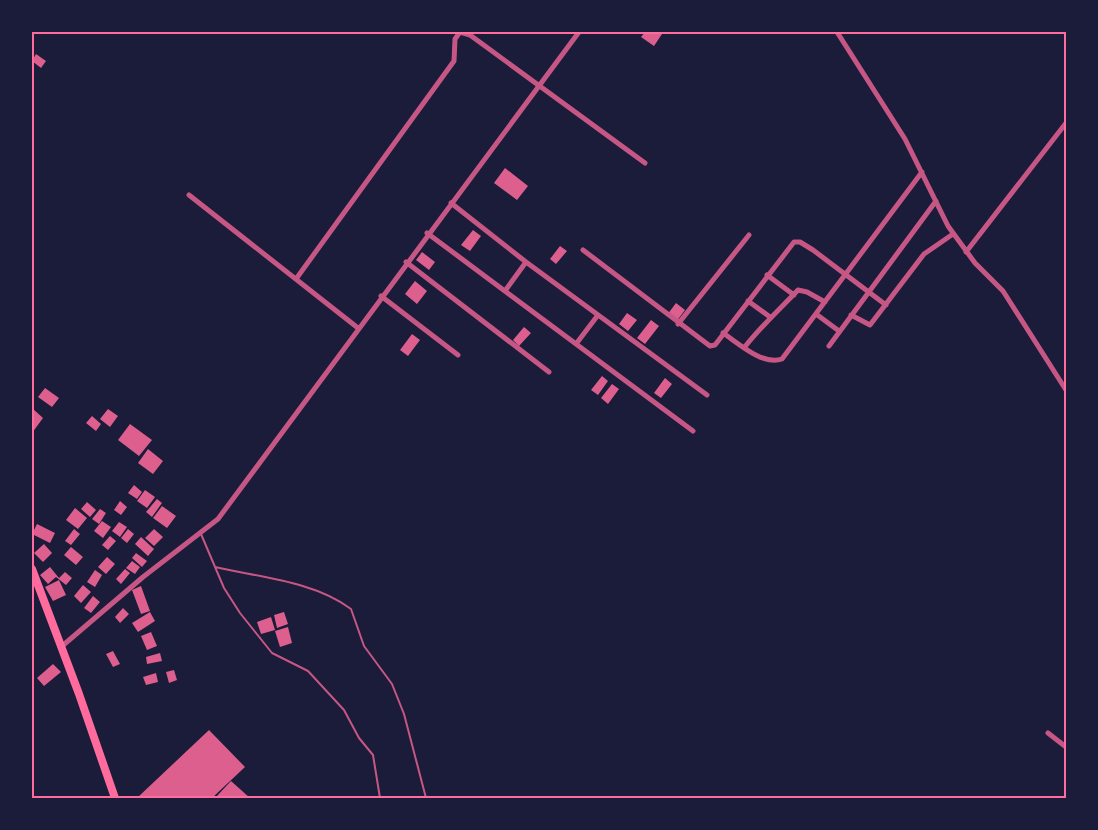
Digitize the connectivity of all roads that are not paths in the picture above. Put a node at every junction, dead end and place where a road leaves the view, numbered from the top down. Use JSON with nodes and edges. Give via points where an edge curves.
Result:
{"nodes":[{"id":1,"x":579,"y":32,"type":"edge"},
{"id":2,"x":837,"y":32,"type":"edge"},
{"id":3,"x":540,"y":84,"type":"junction"},
{"id":4,"x":1065,"y":126,"type":"edge"},
{"id":5,"x":645,"y":163,"type":"dead end"},
{"id":6,"x":922,"y":172,"type":"junction"},
{"id":7,"x":189,"y":195,"type":"dead end"},
{"id":8,"x":936,"y":201,"type":"junction"},
{"id":9,"x":451,"y":203,"type":"junction"},
{"id":10,"x":427,"y":233,"type":"junction"},
{"id":11,"x":749,"y":234,"type":"dead end"},
{"id":12,"x":953,"y":234,"type":"junction"},
{"id":13,"x":583,"y":250,"type":"dead end"},
{"id":14,"x":966,"y":252,"type":"junction"},
{"id":15,"x":406,"y":262,"type":"junction"},
{"id":16,"x":526,"y":262,"type":"junction"},
{"id":17,"x":767,"y":275,"type":"junction"},
{"id":18,"x":846,"y":275,"type":"junction"},
{"id":19,"x":296,"y":279,"type":"junction"},
{"id":20,"x":505,"y":291,"type":"junction"},
{"id":21,"x":868,"y":292,"type":"junction"},
{"id":22,"x":794,"y":295,"type":"junction"},
{"id":23,"x":381,"y":296,"type":"junction"},
{"id":24,"x":748,"y":301,"type":"junction"},
{"id":25,"x":825,"y":302,"type":"junction"},
{"id":26,"x":886,"y":305,"type":"junction"},
{"id":27,"x":816,"y":314,"type":"junction"},
{"id":28,"x":598,"y":315,"type":"junction"},
{"id":29,"x":851,"y":315,"type":"junction"},
{"id":30,"x":770,"y":317,"type":"junction"},
{"id":31,"x":678,"y":324,"type":"junction"},
{"id":32,"x":358,"y":328,"type":"junction"},
{"id":33,"x":839,"y":331,"type":"junction"},
{"id":34,"x":723,"y":333,"type":"junction"},
{"id":35,"x":576,"y":344,"type":"junction"},
{"id":36,"x":829,"y":346,"type":"dead end"},
{"id":37,"x":744,"y":348,"type":"junction"},
{"id":38,"x":458,"y":355,"type":"dead end"},
{"id":39,"x":549,"y":372,"type":"dead end"},
{"id":40,"x":1066,"y":390,"type":"edge"},
{"id":41,"x":707,"y":396,"type":"dead end"},
{"id":42,"x":693,"y":431,"type":"dead end"},
{"id":43,"x":201,"y":534,"type":"junction"},
{"id":44,"x":215,"y":567,"type":"junction"},
{"id":45,"x":32,"y":576,"type":"edge"},
{"id":46,"x":61,"y":646,"type":"junction"},
{"id":47,"x":1048,"y":733,"type":"dead end"},
{"id":48,"x":1066,"y":747,"type":"edge"},
{"id":49,"x":115,"y":798,"type":"edge"},
{"id":50,"x":380,"y":798,"type":"edge"},
{"id":51,"x":426,"y":798,"type":"edge"}],
"edges":[{"from":1,"to":3,"type":"street"},
{"from":2,"to":6,"type":"street"},
{"from":3,"to":5,"type":"street"},
{"from":3,"to":9,"type":"street"},
{"from":3,"to":19,"type":"street","via":[[465,32],[458,35],[454,61]]},
{"from":4,"to":14,"type":"street"},
{"from":6,"to":8,"type":"street"},
{"from":6,"to":18,"type":"street"},
{"from":7,"to":19,"type":"street"},
{"from":8,"to":12,"type":"street"},
{"from":8,"to":21,"type":"street"},
{"from":9,"to":10,"type":"street"},
{"from":9,"to":16,"type":"street"},
{"from":10,"to":15,"type":"street"},
{"from":10,"to":20,"type":"street"},
{"from":11,"to":31,"type":"street"},
{"from":12,"to":14,"type":"street"},
{"from":12,"to":26,"type":"street","via":[[924,254]]},
{"from":13,"to":31,"type":"street"},
{"from":14,"to":40,"type":"street","via":[[1004,291]]},
{"from":15,"to":23,"type":"street"},
{"from":15,"to":39,"type":"street"},
{"from":16,"to":20,"type":"street"},
{"from":16,"to":28,"type":"street"},
{"from":17,"to":18,"type":"street","via":[[794,242],[800,242]]},
{"from":17,"to":22,"type":"street"},
{"from":17,"to":24,"type":"street"},
{"from":18,"to":21,"type":"street"},
{"from":18,"to":25,"type":"street"},
{"from":19,"to":32,"type":"street"},
{"from":20,"to":35,"type":"street"},
{"from":21,"to":26,"type":"street"},
{"from":21,"to":29,"type":"street"},
{"from":22,"to":25,"type":"street","via":[[801,290]]},
{"from":22,"to":30,"type":"street"},
{"from":23,"to":32,"type":"street"},
{"from":23,"to":38,"type":"street"},
{"from":24,"to":30,"type":"street"},
{"from":24,"to":34,"type":"street"},
{"from":25,"to":27,"type":"street"},
{"from":26,"to":29,"type":"street","via":[[870,325]]},
{"from":27,"to":33,"type":"street"},
{"from":27,"to":37,"type":"street","via":[[778,361]]},
{"from":28,"to":35,"type":"street"},
{"from":28,"to":41,"type":"street"},
{"from":29,"to":33,"type":"street"},
{"from":30,"to":37,"type":"street"},
{"from":31,"to":34,"type":"street","via":[[711,346]]},
{"from":32,"to":43,"type":"street","via":[[218,519]]},
{"from":33,"to":36,"type":"street"},
{"from":34,"to":37,"type":"street"},
{"from":35,"to":42,"type":"street"},
{"from":43,"to":44,"type":"lane"},
{"from":43,"to":46,"type":"street"},
{"from":44,"to":50,"type":"lane","via":[[231,602],[272,653],[308,671],[344,710],[373,755]]},
{"from":44,"to":51,"type":"lane","via":[[304,588],[351,609],[364,646],[392,684],[404,714]]},
{"from":45,"to":46,"type":"main road"},
{"from":46,"to":49,"type":"main road"},
{"from":47,"to":48,"type":"street"}]}
